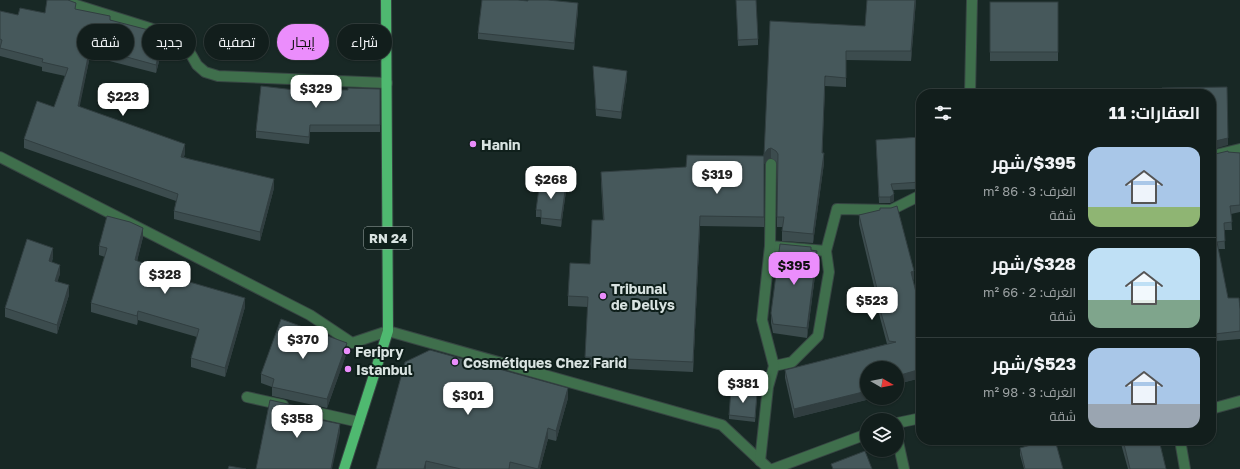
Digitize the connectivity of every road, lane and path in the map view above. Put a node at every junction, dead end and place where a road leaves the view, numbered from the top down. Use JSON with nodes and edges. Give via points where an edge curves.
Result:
{"nodes":[{"id":1,"x":386,"y":0,"type":"edge"},
{"id":2,"x":972,"y":0,"type":"edge"},
{"id":3,"x":73,"y":4,"type":"edge"},
{"id":4,"x":386,"y":83,"type":"junction"},
{"id":5,"x":970,"y":89,"type":"edge"},
{"id":6,"x":1240,"y":149,"type":"edge"},
{"id":7,"x":1216,"y":155,"type":"edge"},
{"id":8,"x":0,"y":156,"type":"edge"},
{"id":9,"x":771,"y":164,"type":"edge"},
{"id":10,"x":916,"y":198,"type":"edge"},
{"id":11,"x":770,"y":246,"type":"junction"},
{"id":12,"x":826,"y":251,"type":"junction"},
{"id":13,"x":388,"y":331,"type":"junction"},
{"id":14,"x":774,"y":366,"type":"junction"},
{"id":15,"x":247,"y":397,"type":"dead end"},
{"id":16,"x":1240,"y":401,"type":"edge"},
{"id":17,"x":1216,"y":408,"type":"edge"},
{"id":18,"x":916,"y":419,"type":"edge"},
{"id":19,"x":359,"y":422,"type":"junction"},
{"id":20,"x":904,"y":422,"type":"edge"},
{"id":21,"x":860,"y":437,"type":"edge"},
{"id":22,"x":1181,"y":445,"type":"edge"},
{"id":23,"x":901,"y":457,"type":"edge"},
{"id":24,"x":760,"y":461,"type":"junction"},
{"id":25,"x":344,"y":469,"type":"edge"},
{"id":26,"x":769,"y":469,"type":"edge"},
{"id":27,"x":773,"y":469,"type":"edge"},
{"id":28,"x":904,"y":469,"type":"edge"},
{"id":29,"x":1185,"y":469,"type":"edge"}],
"edges":[{"from":1,"to":4,"type":"main road","number":"RN 24"},
{"from":2,"to":5,"type":"street"},
{"from":3,"to":4,"type":"street","via":[[175,36],[185,44],[205,72],[218,76]]},
{"from":4,"to":13,"type":"main road","number":"RN 24"},
{"from":6,"to":7,"type":"street"},
{"from":8,"to":13,"type":"street","via":[[310,315],[352,343]]},
{"from":9,"to":11,"type":"street"},
{"from":10,"to":12,"type":"street","via":[[891,210],[836,209]]},
{"from":11,"to":12,"type":"street"},
{"from":11,"to":14,"type":"street","via":[[762,320]]},
{"from":12,"to":14,"type":"street","via":[[829,272],[818,336],[792,362]]},
{"from":13,"to":19,"type":"main road","number":"RN 24"},
{"from":13,"to":24,"type":"street","via":[[722,425]]},
{"from":14,"to":24,"type":"street","via":[[768,387]]},
{"from":15,"to":19,"type":"street"},
{"from":16,"to":17,"type":"street"},
{"from":18,"to":20,"type":"street"},
{"from":19,"to":25,"type":"main road","number":"RN 24"},
{"from":21,"to":27,"type":"street"},
{"from":22,"to":29,"type":"street"},
{"from":23,"to":28,"type":"street"},
{"from":24,"to":26,"type":"street"}]}
